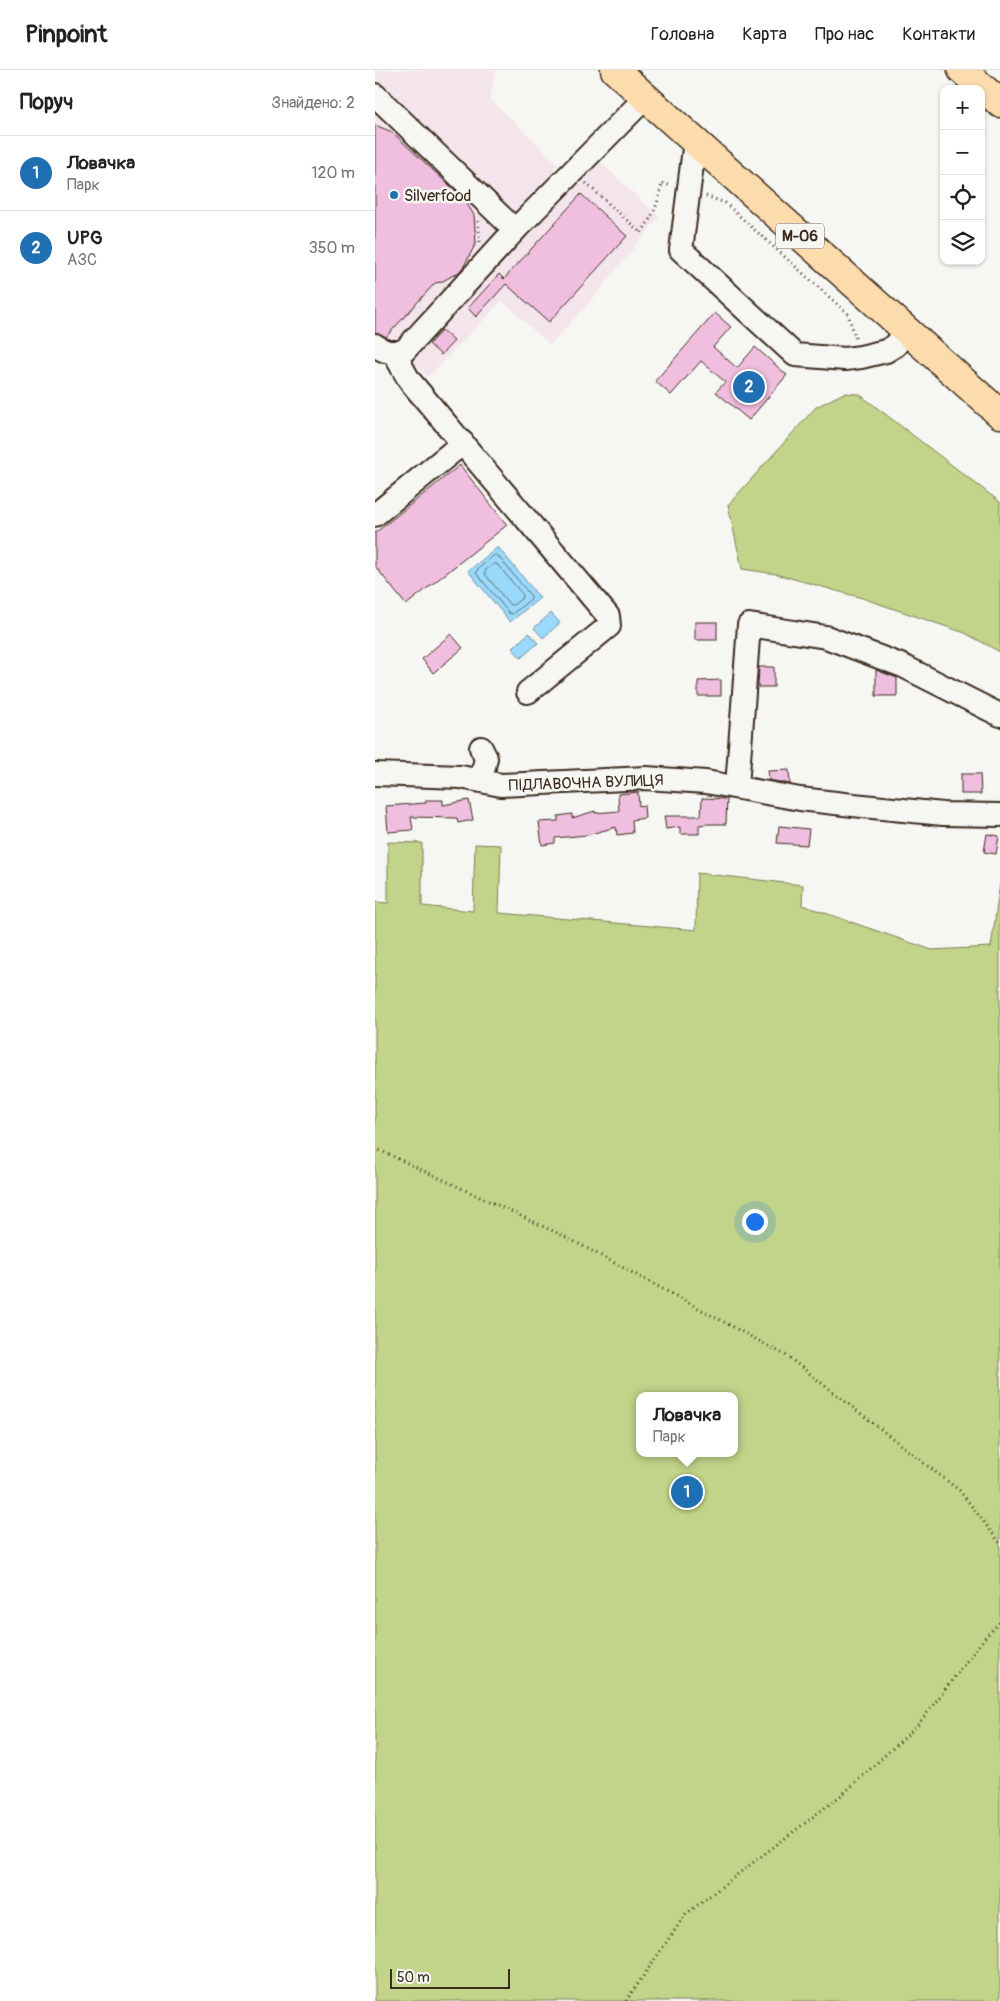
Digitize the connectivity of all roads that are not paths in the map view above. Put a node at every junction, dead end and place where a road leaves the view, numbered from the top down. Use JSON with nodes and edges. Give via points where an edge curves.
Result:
{"nodes":[{"id":1,"x":615,"y":70,"type":"edge"},
{"id":2,"x":962,"y":70,"type":"edge"},
{"id":3,"x":375,"y":95,"type":"edge"},
{"id":4,"x":646,"y":97,"type":"junction"},
{"id":5,"x":1000,"y":103,"type":"edge"},
{"id":6,"x":695,"y":141,"type":"junction"},
{"id":7,"x":510,"y":236,"type":"junction"},
{"id":8,"x":906,"y":330,"type":"junction"},
{"id":9,"x":385,"y":349,"type":"edge"},
{"id":10,"x":1000,"y":414,"type":"edge"},
{"id":11,"x":463,"y":443,"type":"junction"},
{"id":12,"x":375,"y":515,"type":"edge"},
{"id":13,"x":528,"y":692,"type":"dead end"},
{"id":14,"x":1000,"y":715,"type":"edge"},
{"id":15,"x":481,"y":748,"type":"dead end"},
{"id":16,"x":375,"y":774,"type":"edge"},
{"id":17,"x":481,"y":780,"type":"junction"},
{"id":18,"x":737,"y":787,"type":"junction"},
{"id":19,"x":1000,"y":815,"type":"edge"}],
"edges":[{"from":1,"to":4,"type":"main road","number":"М-06"},
{"from":2,"to":5,"type":"main road"},
{"from":3,"to":7,"type":"street"},
{"from":4,"to":6,"type":"main road","number":"М-06"},
{"from":4,"to":7,"type":"street"},
{"from":6,"to":8,"type":"main road","number":"М-06"},
{"from":6,"to":8,"type":"street","via":[[681,250],[795,355],[861,357],[886,351],[896,345]]},
{"from":7,"to":9,"type":"street","via":[[404,351]]},
{"from":8,"to":10,"type":"main road","number":"М-06"},
{"from":9,"to":11,"type":"street"},
{"from":11,"to":12,"type":"street"},
{"from":11,"to":13,"type":"street","via":[[609,616],[609,626]]},
{"from":14,"to":18,"type":"street","via":[[903,666],[826,637],[749,625]]},
{"from":15,"to":17,"type":"street","via":[[485,758]]},
{"from":16,"to":17,"type":"street","name":"ПІДЛАВОЧНА ВУЛИЦЯ"},
{"from":17,"to":18,"type":"street","name":"ПІДЛАВОЧНА ВУЛИЦЯ","via":[[501,785],[646,778]]},
{"from":18,"to":19,"type":"street","name":"ПІДЛАВОЧНА ВУЛИЦЯ","via":[[835,803],[943,814]]}]}
